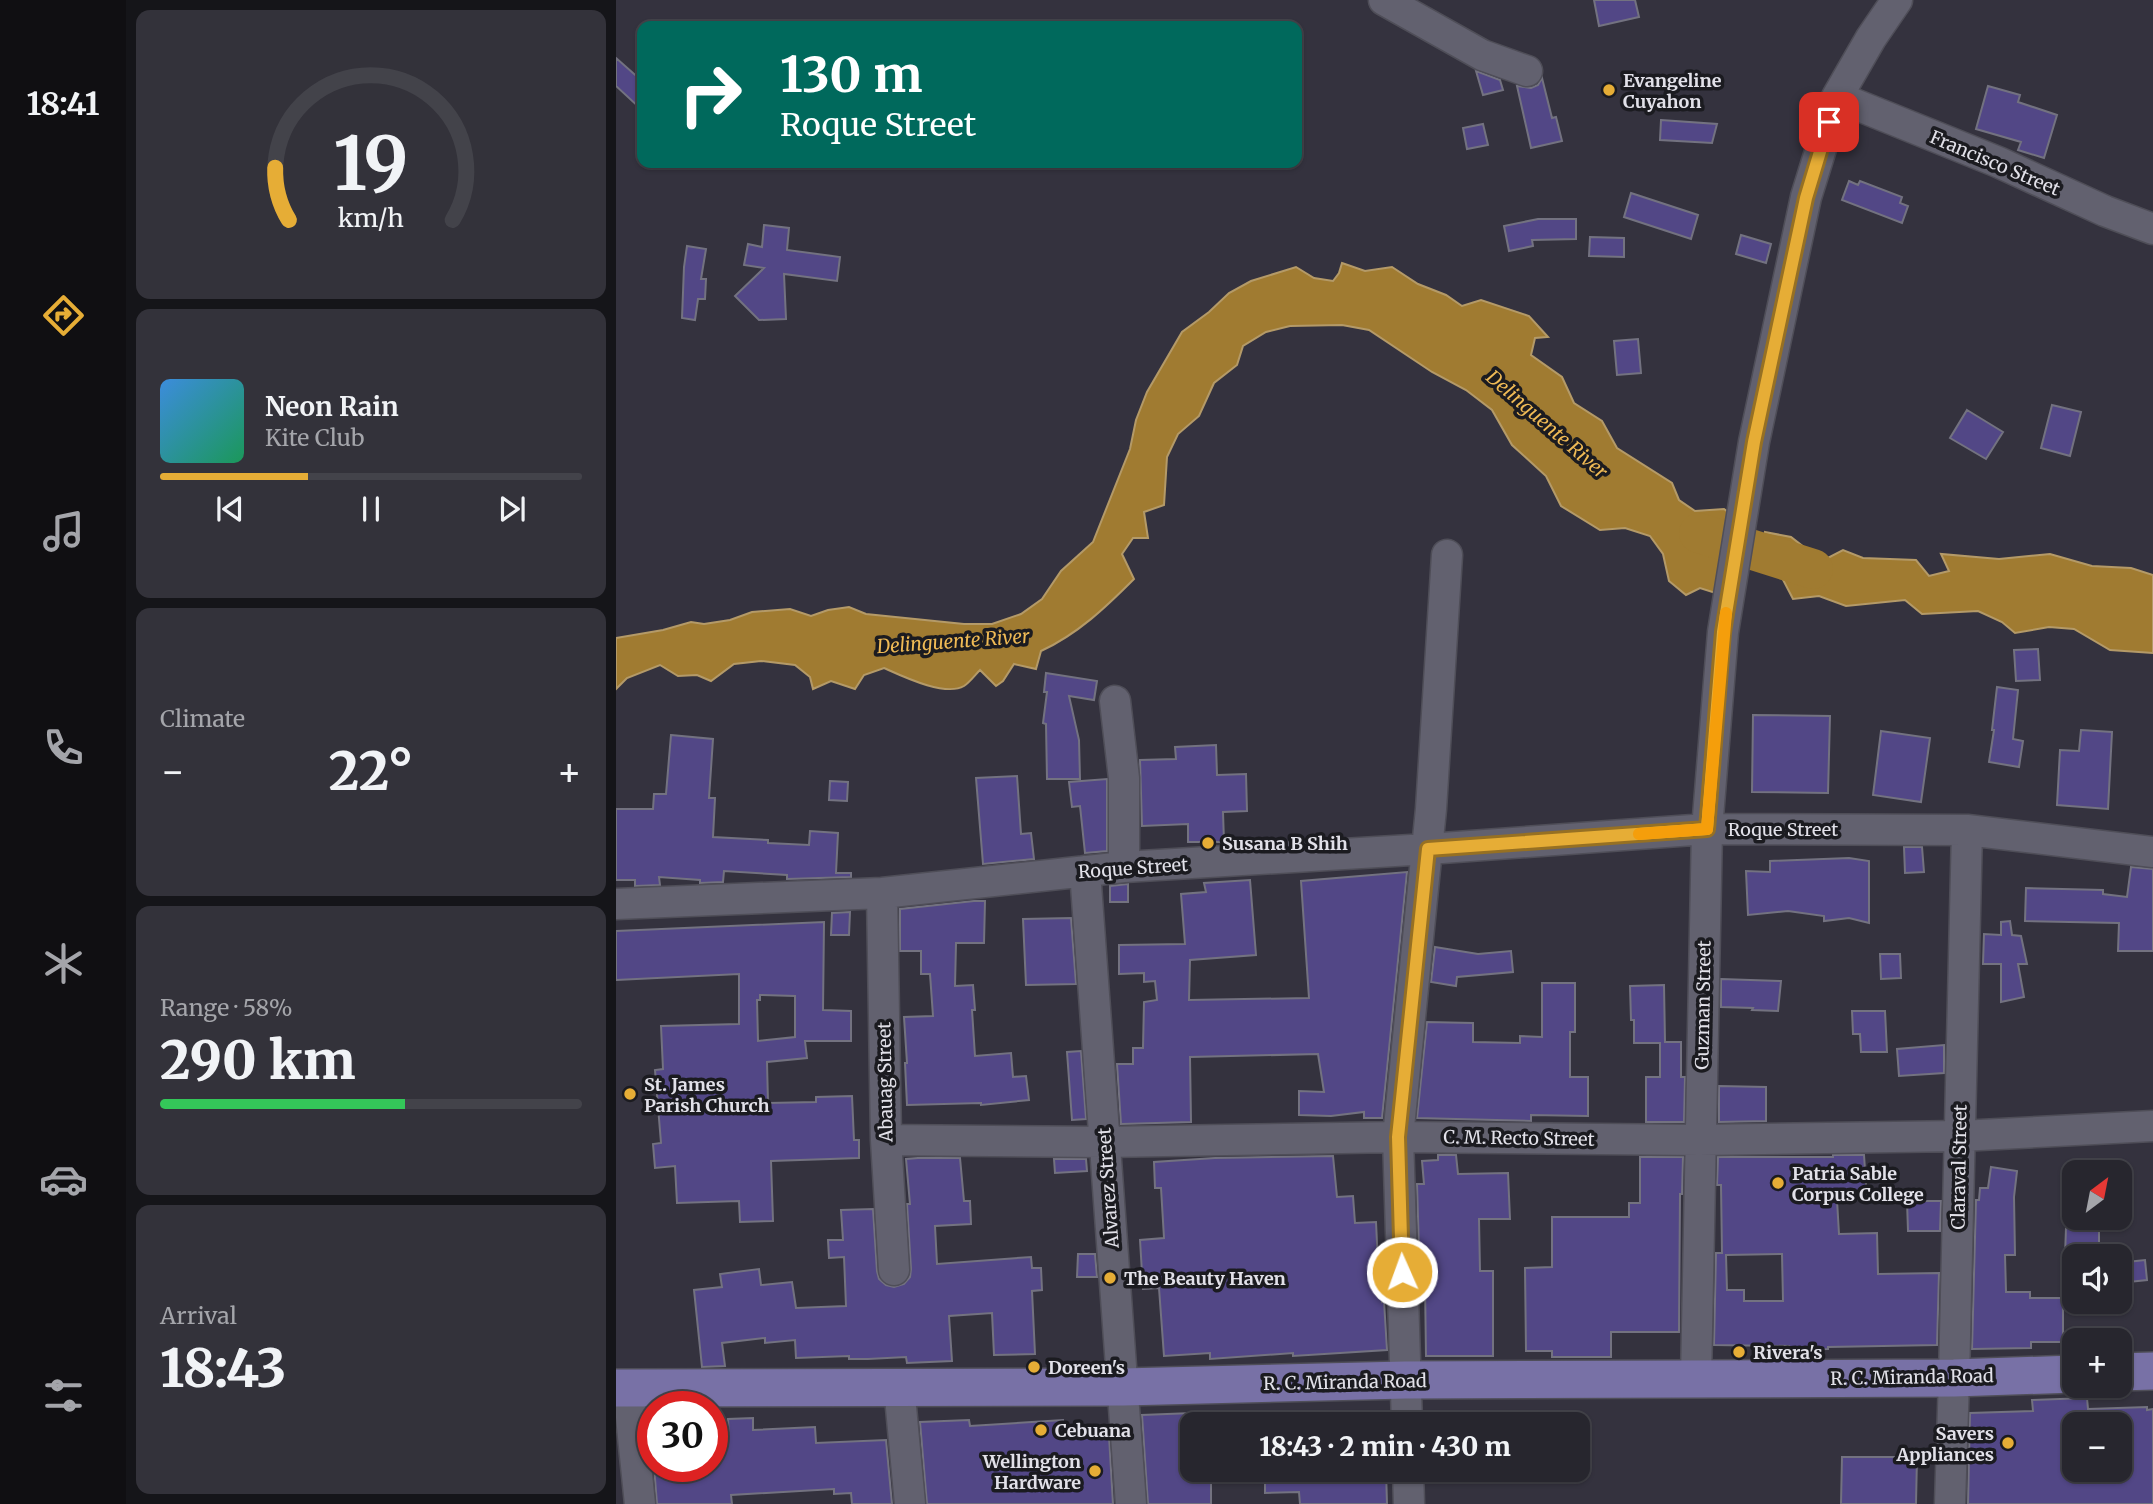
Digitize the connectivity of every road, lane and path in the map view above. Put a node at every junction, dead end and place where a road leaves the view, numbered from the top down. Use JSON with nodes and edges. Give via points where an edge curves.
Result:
{"nodes":[{"id":1,"x":1384,"y":0,"type":"edge"},
{"id":2,"x":1897,"y":0,"type":"edge"},
{"id":3,"x":1528,"y":71,"type":"dead end"},
{"id":4,"x":1837,"y":97,"type":"junction"},
{"id":5,"x":2153,"y":229,"type":"edge"},
{"id":6,"x":1447,"y":555,"type":"dead end"},
{"id":7,"x":1115,"y":701,"type":"dead end"},
{"id":8,"x":1707,"y":829,"type":"junction"},
{"id":9,"x":1967,"y":830,"type":"junction"},
{"id":10,"x":1428,"y":849,"type":"junction"},
{"id":11,"x":2153,"y":852,"type":"edge"},
{"id":12,"x":1124,"y":867,"type":"junction"},
{"id":13,"x":1085,"y":871,"type":"junction"},
{"id":14,"x":882,"y":893,"type":"junction"},
{"id":15,"x":616,"y":904,"type":"edge"},
{"id":16,"x":2153,"y":1126,"type":"edge"},
{"id":17,"x":1960,"y":1136,"type":"junction"},
{"id":18,"x":1398,"y":1137,"type":"junction"},
{"id":19,"x":886,"y":1140,"type":"junction"},
{"id":20,"x":1700,"y":1140,"type":"junction"},
{"id":21,"x":1104,"y":1142,"type":"junction"},
{"id":22,"x":894,"y":1270,"type":"dead end"},
{"id":23,"x":2153,"y":1371,"type":"edge"},
{"id":24,"x":2132,"y":1372,"type":"edge"},
{"id":25,"x":2062,"y":1374,"type":"edge"},
{"id":26,"x":1954,"y":1378,"type":"junction"},
{"id":27,"x":1696,"y":1379,"type":"junction"},
{"id":28,"x":1405,"y":1380,"type":"junction"},
{"id":29,"x":899,"y":1386,"type":"junction"},
{"id":30,"x":1123,"y":1387,"type":"junction"},
{"id":31,"x":622,"y":1388,"type":"edge"},
{"id":32,"x":1406,"y":1412,"type":"edge"},
{"id":33,"x":1408,"y":1482,"type":"edge"},
{"id":34,"x":640,"y":1504,"type":"edge"},
{"id":35,"x":910,"y":1504,"type":"edge"},
{"id":36,"x":1131,"y":1504,"type":"edge"},
{"id":37,"x":1409,"y":1504,"type":"edge"},
{"id":38,"x":1950,"y":1504,"type":"edge"}],
"edges":[{"from":1,"to":3,"type":"street","via":[[1482,55]]},
{"from":2,"to":4,"type":"street","name":"Guzman Street"},
{"from":4,"to":5,"type":"street","name":"Francisco Street"},
{"from":4,"to":8,"type":"street","name":"Guzman Street","via":[[1806,198],[1754,442],[1723,632]]},
{"from":6,"to":10,"type":"street"},
{"from":7,"to":12,"type":"street","via":[[1124,778]]},
{"from":8,"to":9,"type":"street","name":"Roque Street"},
{"from":8,"to":10,"type":"street","name":"Roque Street"},
{"from":8,"to":20,"type":"street","name":"Guzman Street"},
{"from":9,"to":11,"type":"street","name":"Roque Street"},
{"from":9,"to":17,"type":"street","name":"Claraval Street"},
{"from":10,"to":12,"type":"street","name":"Roque Street"},
{"from":10,"to":18,"type":"street"},
{"from":12,"to":13,"type":"street","name":"Roque Street"},
{"from":13,"to":14,"type":"street","name":"Roque Street"},
{"from":13,"to":21,"type":"street","name":"Alvarez Street"},
{"from":14,"to":15,"type":"street","name":"Roque Street"},
{"from":14,"to":19,"type":"street","name":"Abauag Street"},
{"from":16,"to":17,"type":"street","name":"C. M. Recto Street"},
{"from":17,"to":20,"type":"street","name":"C. M. Recto Street"},
{"from":17,"to":26,"type":"street","name":"Claraval Street"},
{"from":18,"to":20,"type":"street","name":"C. M. Recto Street"},
{"from":18,"to":21,"type":"street","name":"C. M. Recto Street"},
{"from":18,"to":28,"type":"street"},
{"from":19,"to":21,"type":"street","name":"C. M. Recto Street"},
{"from":19,"to":22,"type":"street","name":"Abauag Street"},
{"from":20,"to":27,"type":"street","name":"Guzman Street"},
{"from":21,"to":30,"type":"street","name":"Alvarez Street"},
{"from":23,"to":24,"type":"main road"},
{"from":25,"to":26,"type":"main road","name":"R. C. Miranda Road"},
{"from":26,"to":27,"type":"main road","name":"R. C. Miranda Road"},
{"from":26,"to":38,"type":"street","name":"Claraval Street"},
{"from":27,"to":28,"type":"main road","name":"R. C. Miranda Road"},
{"from":28,"to":30,"type":"main road","name":"R. C. Miranda Road"},
{"from":28,"to":32,"type":"street"},
{"from":29,"to":30,"type":"main road","name":"R. C. Miranda Road"},
{"from":29,"to":31,"type":"main road","name":"R. C. Miranda Road"},
{"from":29,"to":35,"type":"street"},
{"from":30,"to":36,"type":"street","name":"Alvarez Street"},
{"from":31,"to":34,"type":"street"},
{"from":33,"to":37,"type":"street"}]}
